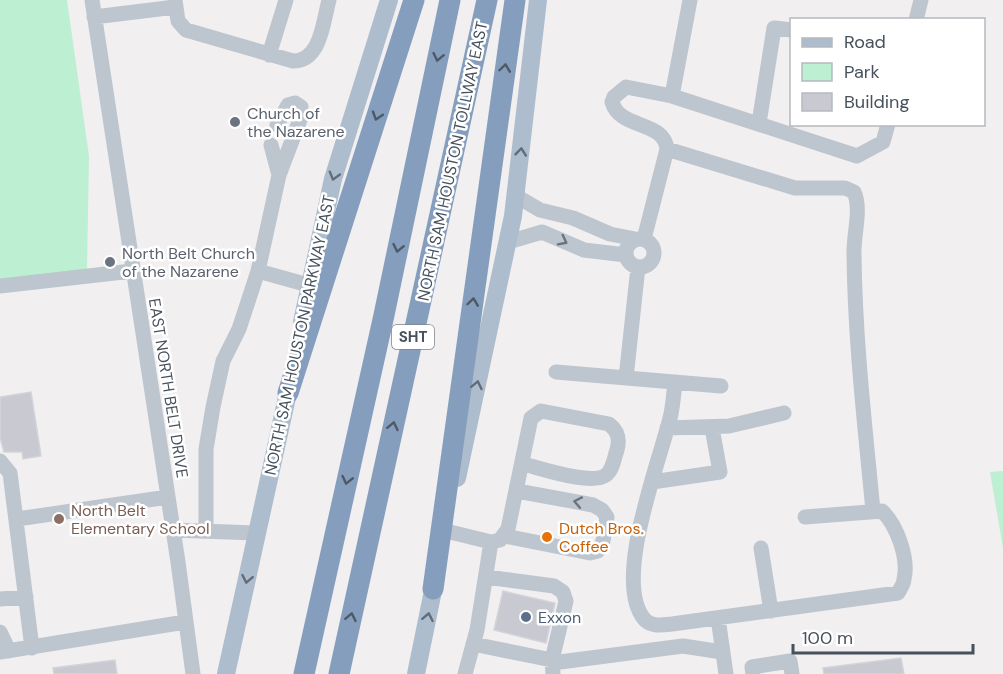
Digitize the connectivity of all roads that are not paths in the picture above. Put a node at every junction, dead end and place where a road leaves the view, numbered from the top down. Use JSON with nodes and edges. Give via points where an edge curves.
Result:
{"nodes":[{"id":1,"x":92,"y":0,"type":"edge"},
{"id":2,"x":286,"y":0,"type":"edge"},
{"id":3,"x":329,"y":0,"type":"edge"},
{"id":4,"x":389,"y":0,"type":"edge"},
{"id":5,"x":414,"y":0,"type":"edge"},
{"id":6,"x":450,"y":0,"type":"edge"},
{"id":7,"x":487,"y":0,"type":"edge"},
{"id":8,"x":515,"y":0,"type":"edge"},
{"id":9,"x":538,"y":0,"type":"edge"},
{"id":10,"x":690,"y":0,"type":"edge"},
{"id":11,"x":921,"y":0,"type":"edge"},
{"id":12,"x":175,"y":3,"type":"edge"},
{"id":13,"x":94,"y":17,"type":"junction"},
{"id":14,"x":916,"y":18,"type":"edge"},
{"id":15,"x":790,"y":30,"type":"edge"},
{"id":16,"x":269,"y":55,"type":"junction"},
{"id":17,"x":672,"y":96,"type":"junction"},
{"id":18,"x":759,"y":123,"type":"junction"},
{"id":19,"x":277,"y":125,"type":"dead end"},
{"id":20,"x":888,"y":126,"type":"edge"},
{"id":21,"x":271,"y":145,"type":"dead end"},
{"id":22,"x":667,"y":149,"type":"junction"},
{"id":23,"x":279,"y":175,"type":"junction"},
{"id":24,"x":516,"y":196,"type":"junction"},
{"id":25,"x":640,"y":239,"type":"junction"},
{"id":26,"x":508,"y":242,"type":"junction"},
{"id":27,"x":626,"y":255,"type":"junction"},
{"id":28,"x":638,"y":267,"type":"junction"},
{"id":29,"x":132,"y":271,"type":"junction"},
{"id":30,"x":258,"y":271,"type":"junction"},
{"id":31,"x":0,"y":285,"type":"edge"},
{"id":32,"x":316,"y":287,"type":"junction"},
{"id":33,"x":556,"y":372,"type":"dead end"},
{"id":34,"x":627,"y":378,"type":"junction"},
{"id":35,"x":675,"y":382,"type":"junction"},
{"id":36,"x":721,"y":386,"type":"dead end"},
{"id":37,"x":288,"y":393,"type":"joint"},
{"id":38,"x":784,"y":413,"type":"dead end"},
{"id":39,"x":712,"y":428,"type":"junction"},
{"id":40,"x":667,"y":429,"type":"junction"},
{"id":41,"x":0,"y":460,"type":"edge"},
{"id":42,"x":523,"y":464,"type":"junction"},
{"id":43,"x":652,"y":482,"type":"junction"},
{"id":44,"x":517,"y":491,"type":"junction"},
{"id":45,"x":168,"y":497,"type":"junction"},
{"id":46,"x":873,"y":511,"type":"junction"},
{"id":47,"x":805,"y":517,"type":"dead end"},
{"id":48,"x":17,"y":519,"type":"junction"},
{"id":49,"x":173,"y":530,"type":"junction"},
{"id":50,"x":206,"y":530,"type":"junction"},
{"id":51,"x":446,"y":531,"type":"junction"},
{"id":52,"x":256,"y":533,"type":"junction"},
{"id":53,"x":498,"y":539,"type":"junction"},
{"id":54,"x":761,"y":548,"type":"dead end"},
{"id":55,"x":486,"y":576,"type":"junction"},
{"id":56,"x":433,"y":589,"type":"junction"},
{"id":57,"x":26,"y":597,"type":"junction"},
{"id":58,"x":0,"y":599,"type":"edge"},
{"id":59,"x":771,"y":610,"type":"junction"},
{"id":60,"x":718,"y":618,"type":"junction"},
{"id":61,"x":185,"y":622,"type":"junction"},
{"id":62,"x":0,"y":632,"type":"edge"},
{"id":63,"x":473,"y":644,"type":"junction"},
{"id":64,"x":32,"y":648,"type":"junction"},
{"id":65,"x":5,"y":652,"type":"edge"},
{"id":66,"x":722,"y":652,"type":"junction"},
{"id":67,"x":552,"y":667,"type":"edge"},
{"id":68,"x":193,"y":674,"type":"edge"},
{"id":69,"x":226,"y":674,"type":"edge"},
{"id":70,"x":304,"y":674,"type":"edge"},
{"id":71,"x":339,"y":674,"type":"edge"},
{"id":72,"x":416,"y":674,"type":"edge"},
{"id":73,"x":465,"y":674,"type":"edge"},
{"id":74,"x":726,"y":674,"type":"edge"},
{"id":75,"x":753,"y":674,"type":"edge"},
{"id":76,"x":792,"y":674,"type":"edge"}],
"edges":[{"from":1,"to":13,"type":"street","name":"EAST NORTH BELT DRIVE"},
{"from":2,"to":16,"type":"street"},
{"from":3,"to":16,"type":"street","via":[[310,57],[293,61]]},
{"from":4,"to":32,"type":"main road","name":"NORTH SAM HOUSTON PARKWAY EAST","one_way":true,"via":[[333,179]]},
{"from":5,"to":32,"type":"highway","one_way":true},
{"from":6,"to":70,"type":"highway","number":"SHT","one_way":true},
{"from":71,"to":7,"type":"highway","name":"NORTH SAM HOUSTON TOLLWAY EAST","number":"SHT","one_way":true},
{"from":56,"to":8,"type":"highway","one_way":true},
{"from":24,"to":9,"type":"main road","one_way":true},
{"from":10,"to":17,"type":"street"},
{"from":11,"to":14,"type":"street"},
{"from":12,"to":13,"type":"street"},
{"from":12,"to":16,"type":"street","via":[[178,21],[186,30]]},
{"from":13,"to":29,"type":"street","name":"EAST NORTH BELT DRIVE"},
{"from":15,"to":18,"type":"street","via":[[774,27]]},
{"from":17,"to":18,"type":"street"},
{"from":17,"to":22,"type":"street","via":[[626,87],[612,102],[622,118],[662,135]]},
{"from":18,"to":20,"type":"street","via":[[857,156],[884,142]]},
{"from":19,"to":23,"type":"street","via":[[288,105],[295,103],[301,107],[301,117]]},
{"from":21,"to":23,"type":"street"},
{"from":22,"to":25,"type":"street"},
{"from":22,"to":46,"type":"street","via":[[795,188],[844,188],[854,192],[855,324]]},
{"from":23,"to":30,"type":"street"},
{"from":24,"to":25,"type":"street","via":[[540,210],[573,218],[610,234]]},
{"from":24,"to":26,"type":"main road"},
{"from":25,"to":27,"type":"street","via":[[627,248]]},
{"from":25,"to":28,"type":"street","via":[[651,243],[654,256],[647,266]]},
{"from":26,"to":27,"type":"street","one_way":true,"via":[[542,232],[584,250]]},
{"from":51,"to":26,"type":"main road","one_way":true},
{"from":27,"to":28,"type":"street"},
{"from":28,"to":34,"type":"street"},
{"from":29,"to":31,"type":"street"},
{"from":29,"to":45,"type":"street","name":"EAST NORTH BELT DRIVE"},
{"from":30,"to":32,"type":"street"},
{"from":30,"to":50,"type":"street","via":[[239,329],[223,361],[213,407],[206,449]]},
{"from":32,"to":37,"type":"highway"},
{"from":33,"to":34,"type":"street"},
{"from":34,"to":35,"type":"street"},
{"from":35,"to":36,"type":"street"},
{"from":35,"to":40,"type":"street"},
{"from":37,"to":52,"type":"main road","name":"NORTH SAM HOUSTON PARKWAY EAST"},
{"from":38,"to":39,"type":"street"},
{"from":39,"to":40,"type":"street"},
{"from":39,"to":43,"type":"street","via":[[720,472]]},
{"from":40,"to":43,"type":"street"},
{"from":41,"to":48,"type":"street","via":[[10,473]]},
{"from":42,"to":42,"type":"street","via":[[531,418],[541,411],[609,424],[618,435],[611,470],[599,479]]},
{"from":42,"to":44,"type":"street"},
{"from":43,"to":60,"type":"street","via":[[633,576],[636,599],[645,620],[655,626]]},
{"from":44,"to":53,"type":"street"},
{"from":53,"to":44,"type":"street","one_way":true,"via":[[590,554],[598,551],[603,542],[607,517],[602,510]]},
{"from":45,"to":48,"type":"street"},
{"from":45,"to":49,"type":"street","name":"EAST NORTH BELT DRIVE"},
{"from":46,"to":47,"type":"street"},
{"from":46,"to":59,"type":"street","via":[[888,516],[900,545],[904,580],[898,592]]},
{"from":48,"to":57,"type":"street"},
{"from":49,"to":50,"type":"street"},
{"from":49,"to":61,"type":"street","name":"EAST NORTH BELT DRIVE"},
{"from":50,"to":52,"type":"street"},
{"from":51,"to":53,"type":"street"},
{"from":51,"to":56,"type":"main road"},
{"from":52,"to":69,"type":"main road","name":"NORTH SAM HOUSTON PARKWAY EAST","one_way":true},
{"from":53,"to":55,"type":"street"},
{"from":54,"to":59,"type":"street"},
{"from":55,"to":63,"type":"street"},
{"from":55,"to":67,"type":"street","via":[[554,586],[563,592],[566,601]]},
{"from":72,"to":56,"type":"main road","one_way":true},
{"from":57,"to":58,"type":"street"},
{"from":57,"to":64,"type":"street"},
{"from":59,"to":60,"type":"street"},
{"from":60,"to":66,"type":"street"},
{"from":61,"to":64,"type":"street"},
{"from":61,"to":68,"type":"street","name":"EAST NORTH BELT DRIVE"},
{"from":62,"to":65,"type":"street"},
{"from":63,"to":67,"type":"street"},
{"from":63,"to":73,"type":"street"},
{"from":64,"to":65,"type":"street"},
{"from":66,"to":67,"type":"street","via":[[683,646],[560,662]]},
{"from":66,"to":74,"type":"street"},
{"from":75,"to":76,"type":"street","via":[[752,668],[790,661]]}]}
